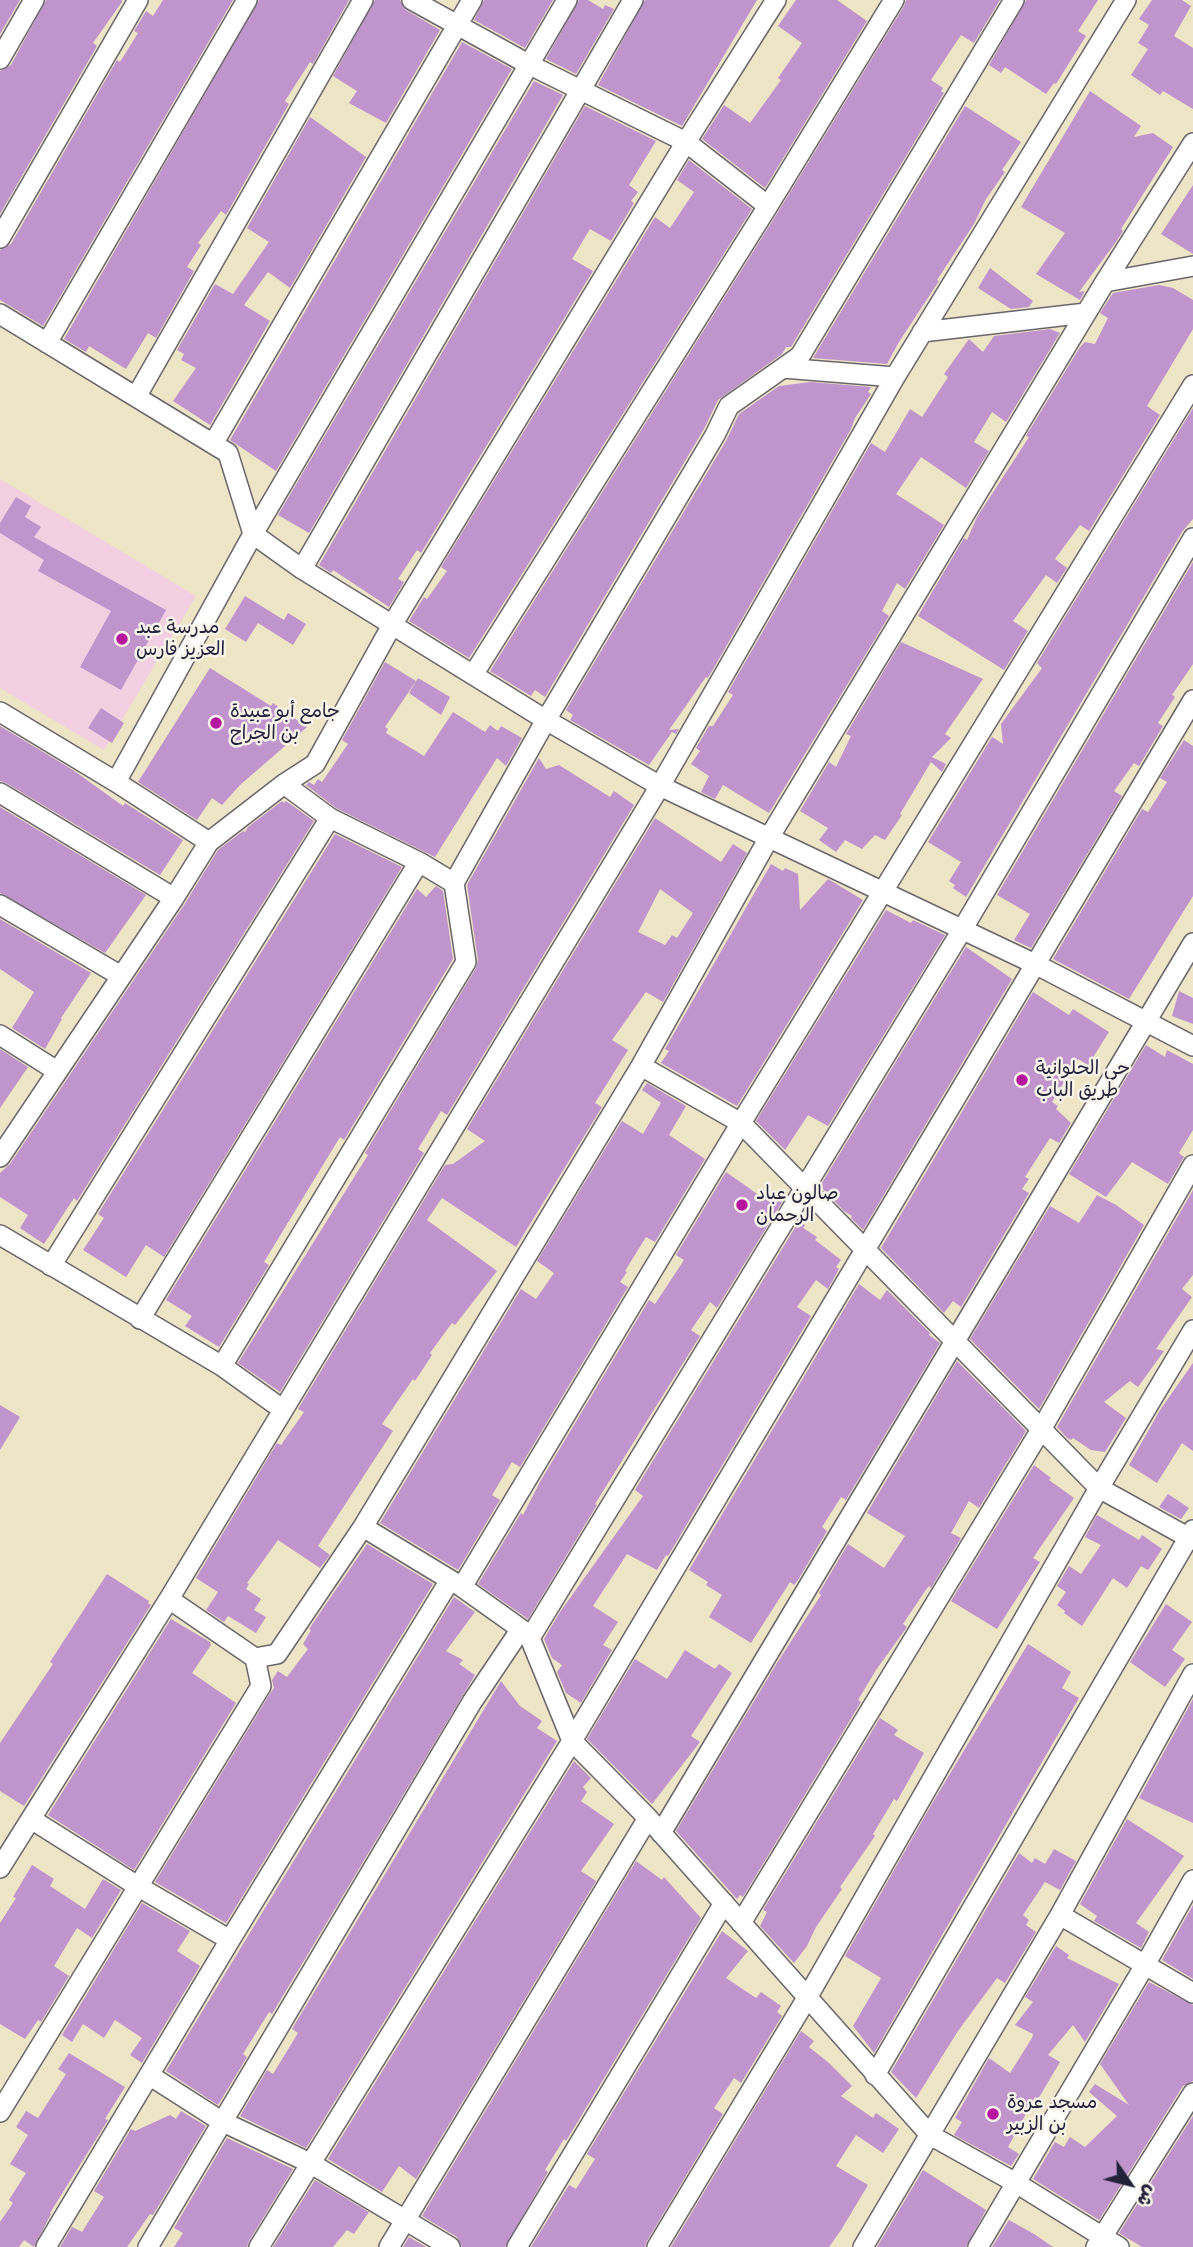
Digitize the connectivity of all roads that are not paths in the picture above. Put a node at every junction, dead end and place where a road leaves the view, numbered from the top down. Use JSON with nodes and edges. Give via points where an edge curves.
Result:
{"nodes":[{"id":1,"x":34,"y":0,"type":"edge"},
{"id":2,"x":138,"y":0,"type":"edge"},
{"id":3,"x":247,"y":0,"type":"edge"},
{"id":4,"x":363,"y":0,"type":"edge"},
{"id":5,"x":412,"y":0,"type":"edge"},
{"id":6,"x":472,"y":0,"type":"edge"},
{"id":7,"x":567,"y":0,"type":"edge"},
{"id":8,"x":633,"y":0,"type":"edge"},
{"id":9,"x":776,"y":0,"type":"edge"},
{"id":10,"x":894,"y":0,"type":"edge"},
{"id":11,"x":1014,"y":0,"type":"edge"},
{"id":12,"x":1126,"y":0,"type":"edge"},
{"id":13,"x":456,"y":26,"type":"junction"},
{"id":14,"x":0,"y":59,"type":"edge"},
{"id":15,"x":528,"y":64,"type":"junction"},
{"id":16,"x":580,"y":90,"type":"junction"},
{"id":17,"x":686,"y":142,"type":"junction"},
{"id":18,"x":1193,"y":143,"type":"edge"},
{"id":19,"x":768,"y":206,"type":"junction"},
{"id":20,"x":0,"y":238,"type":"edge"},
{"id":21,"x":1193,"y":266,"type":"edge"},
{"id":22,"x":1105,"y":282,"type":"junction"},
{"id":23,"x":1086,"y":313,"type":"junction"},
{"id":24,"x":0,"y":314,"type":"edge"},
{"id":25,"x":922,"y":332,"type":"junction"},
{"id":26,"x":47,"y":343,"type":"junction"},
{"id":27,"x":783,"y":368,"type":"junction"},
{"id":28,"x":895,"y":377,"type":"junction"},
{"id":29,"x":1193,"y":385,"type":"edge"},
{"id":30,"x":136,"y":397,"type":"junction"},
{"id":31,"x":213,"y":444,"type":"junction"},
{"id":32,"x":253,"y":534,"type":"junction"},
{"id":33,"x":1193,"y":538,"type":"edge"},
{"id":34,"x":302,"y":569,"type":"junction"},
{"id":35,"x":392,"y":625,"type":"junction"},
{"id":36,"x":473,"y":675,"type":"junction"},
{"id":37,"x":1193,"y":700,"type":"edge"},
{"id":38,"x":0,"y":712,"type":"edge"},
{"id":39,"x":546,"y":720,"type":"junction"},
{"id":40,"x":116,"y":782,"type":"junction"},
{"id":41,"x":284,"y":784,"type":"junction"},
{"id":42,"x":660,"y":786,"type":"junction"},
{"id":43,"x":0,"y":793,"type":"edge"},
{"id":44,"x":330,"y":818,"type":"junction"},
{"id":45,"x":770,"y":836,"type":"junction"},
{"id":46,"x":209,"y":842,"type":"junction"},
{"id":47,"x":419,"y":862,"type":"junction"},
{"id":48,"x":454,"y":883,"type":"junction"},
{"id":49,"x":882,"y":892,"type":"junction"},
{"id":50,"x":174,"y":898,"type":"junction"},
{"id":51,"x":0,"y":905,"type":"edge"},
{"id":52,"x":962,"y":930,"type":"junction"},
{"id":53,"x":1193,"y":943,"type":"edge"},
{"id":54,"x":1035,"y":964,"type":"junction"},
{"id":55,"x":121,"y":976,"type":"junction"},
{"id":56,"x":1145,"y":1023,"type":"junction"},
{"id":57,"x":0,"y":1035,"type":"edge"},
{"id":58,"x":1193,"y":1046,"type":"edge"},
{"id":59,"x":641,"y":1066,"type":"junction"},
{"id":60,"x":58,"y":1071,"type":"junction"},
{"id":61,"x":741,"y":1122,"type":"junction"},
{"id":62,"x":0,"y":1157,"type":"edge"},
{"id":63,"x":1193,"y":1165,"type":"edge"},
{"id":64,"x":806,"y":1188,"type":"junction"},
{"id":65,"x":0,"y":1235,"type":"edge"},
{"id":66,"x":866,"y":1249,"type":"junction"},
{"id":67,"x":51,"y":1266,"type":"junction"},
{"id":68,"x":140,"y":1319,"type":"junction"},
{"id":69,"x":1193,"y":1330,"type":"edge"},
{"id":70,"x":956,"y":1340,"type":"junction"},
{"id":71,"x":222,"y":1367,"type":"junction"},
{"id":72,"x":282,"y":1409,"type":"junction"},
{"id":73,"x":1042,"y":1428,"type":"junction"},
{"id":74,"x":1099,"y":1488,"type":"junction"},
{"id":75,"x":362,"y":1527,"type":"junction"},
{"id":76,"x":1191,"y":1536,"type":"edge"},
{"id":77,"x":456,"y":1584,"type":"junction"},
{"id":78,"x":169,"y":1599,"type":"junction"},
{"id":79,"x":525,"y":1634,"type":"junction"},
{"id":80,"x":277,"y":1654,"type":"junction"},
{"id":81,"x":255,"y":1658,"type":"junction"},
{"id":82,"x":1193,"y":1674,"type":"edge"},
{"id":83,"x":261,"y":1686,"type":"junction"},
{"id":84,"x":572,"y":1741,"type":"junction"},
{"id":85,"x":31,"y":1819,"type":"junction"},
{"id":86,"x":655,"y":1826,"type":"junction"},
{"id":87,"x":0,"y":1868,"type":"edge"},
{"id":88,"x":1193,"y":1880,"type":"edge"},
{"id":89,"x":139,"y":1887,"type":"junction"},
{"id":90,"x":724,"y":1903,"type":"junction"},
{"id":91,"x":1060,"y":1915,"type":"junction"},
{"id":92,"x":741,"y":1923,"type":"junction"},
{"id":93,"x":230,"y":1940,"type":"junction"},
{"id":94,"x":1145,"y":1965,"type":"junction"},
{"id":95,"x":1193,"y":1993,"type":"edge"},
{"id":96,"x":807,"y":1998,"type":"junction"},
{"id":97,"x":149,"y":2075,"type":"junction"},
{"id":98,"x":875,"y":2075,"type":"junction"},
{"id":99,"x":1193,"y":2093,"type":"edge"},
{"id":100,"x":0,"y":2112,"type":"edge"},
{"id":101,"x":221,"y":2121,"type":"junction"},
{"id":102,"x":930,"y":2135,"type":"junction"},
{"id":103,"x":310,"y":2163,"type":"junction"},
{"id":104,"x":1016,"y":2183,"type":"junction"},
{"id":105,"x":406,"y":2219,"type":"junction"},
{"id":106,"x":1106,"y":2244,"type":"edge"},
{"id":107,"x":46,"y":2247,"type":"edge"},
{"id":108,"x":148,"y":2247,"type":"edge"},
{"id":109,"x":259,"y":2247,"type":"edge"},
{"id":110,"x":389,"y":2247,"type":"edge"},
{"id":111,"x":450,"y":2247,"type":"edge"},
{"id":112,"x":517,"y":2247,"type":"edge"},
{"id":113,"x":657,"y":2247,"type":"edge"},
{"id":114,"x":863,"y":2247,"type":"edge"},
{"id":115,"x":978,"y":2247,"type":"edge"}],
"edges":[{"from":1,"to":14,"type":"street"},
{"from":2,"to":20,"type":"street"},
{"from":3,"to":26,"type":"street"},
{"from":4,"to":30,"type":"street"},
{"from":5,"to":13,"type":"street"},
{"from":6,"to":13,"type":"street"},
{"from":7,"to":15,"type":"street"},
{"from":8,"to":16,"type":"street"},
{"from":9,"to":17,"type":"street"},
{"from":10,"to":19,"type":"street"},
{"from":11,"to":27,"type":"street","via":[[800,356]]},
{"from":12,"to":25,"type":"street"},
{"from":13,"to":15,"type":"street"},
{"from":13,"to":31,"type":"street"},
{"from":15,"to":16,"type":"street"},
{"from":15,"to":32,"type":"street"},
{"from":16,"to":17,"type":"street"},
{"from":16,"to":34,"type":"street"},
{"from":17,"to":19,"type":"street"},
{"from":17,"to":35,"type":"street"},
{"from":18,"to":22,"type":"street"},
{"from":19,"to":36,"type":"street"},
{"from":21,"to":22,"type":"street"},
{"from":22,"to":23,"type":"street"},
{"from":23,"to":25,"type":"street"},
{"from":23,"to":45,"type":"street"},
{"from":24,"to":26,"type":"street"},
{"from":25,"to":28,"type":"street"},
{"from":26,"to":30,"type":"street"},
{"from":27,"to":28,"type":"street"},
{"from":27,"to":39,"type":"street","via":[[729,406]]},
{"from":28,"to":42,"type":"street"},
{"from":29,"to":49,"type":"street"},
{"from":30,"to":31,"type":"street"},
{"from":31,"to":32,"type":"street","via":[[228,453]]},
{"from":32,"to":34,"type":"street"},
{"from":32,"to":40,"type":"street"},
{"from":33,"to":52,"type":"street"},
{"from":34,"to":35,"type":"street"},
{"from":35,"to":36,"type":"street"},
{"from":35,"to":41,"type":"street","via":[[315,764]]},
{"from":36,"to":39,"type":"street"},
{"from":37,"to":54,"type":"street"},
{"from":38,"to":40,"type":"street"},
{"from":39,"to":42,"type":"street"},
{"from":39,"to":48,"type":"street"},
{"from":40,"to":46,"type":"street"},
{"from":41,"to":44,"type":"street"},
{"from":41,"to":46,"type":"street"},
{"from":42,"to":45,"type":"street"},
{"from":42,"to":72,"type":"street"},
{"from":43,"to":50,"type":"street"},
{"from":44,"to":47,"type":"street"},
{"from":44,"to":67,"type":"street"},
{"from":45,"to":49,"type":"street"},
{"from":45,"to":59,"type":"street"},
{"from":46,"to":50,"type":"street"},
{"from":47,"to":48,"type":"street"},
{"from":47,"to":68,"type":"street"},
{"from":48,"to":71,"type":"street","via":[[466,962]]},
{"from":49,"to":52,"type":"street"},
{"from":49,"to":61,"type":"street"},
{"from":50,"to":55,"type":"street"},
{"from":51,"to":55,"type":"street"},
{"from":52,"to":54,"type":"street"},
{"from":52,"to":64,"type":"street"},
{"from":53,"to":56,"type":"street"},
{"from":54,"to":56,"type":"street"},
{"from":54,"to":66,"type":"street"},
{"from":55,"to":60,"type":"street"},
{"from":56,"to":58,"type":"street"},
{"from":56,"to":70,"type":"street"},
{"from":57,"to":60,"type":"street"},
{"from":59,"to":61,"type":"street"},
{"from":59,"to":75,"type":"street"},
{"from":60,"to":62,"type":"street"},
{"from":61,"to":64,"type":"street"},
{"from":61,"to":77,"type":"street"},
{"from":63,"to":73,"type":"street"},
{"from":64,"to":66,"type":"street"},
{"from":64,"to":79,"type":"street"},
{"from":65,"to":67,"type":"street"},
{"from":66,"to":70,"type":"street"},
{"from":66,"to":84,"type":"street"},
{"from":67,"to":68,"type":"street"},
{"from":68,"to":71,"type":"street"},
{"from":69,"to":74,"type":"street"},
{"from":70,"to":73,"type":"street"},
{"from":70,"to":86,"type":"street"},
{"from":71,"to":72,"type":"street"},
{"from":72,"to":78,"type":"street"},
{"from":73,"to":74,"type":"street"},
{"from":73,"to":92,"type":"street"},
{"from":74,"to":76,"type":"street"},
{"from":74,"to":96,"type":"street"},
{"from":75,"to":77,"type":"street"},
{"from":75,"to":80,"type":"street"},
{"from":76,"to":98,"type":"street"},
{"from":77,"to":79,"type":"street"},
{"from":77,"to":93,"type":"street"},
{"from":78,"to":81,"type":"street"},
{"from":78,"to":85,"type":"street"},
{"from":79,"to":84,"type":"street"},
{"from":79,"to":101,"type":"street","via":[[472,1702]]},
{"from":80,"to":81,"type":"street"},
{"from":80,"to":83,"type":"street"},
{"from":81,"to":83,"type":"street"},
{"from":82,"to":91,"type":"street"},
{"from":83,"to":89,"type":"street"},
{"from":84,"to":86,"type":"street"},
{"from":84,"to":103,"type":"street"},
{"from":85,"to":87,"type":"street"},
{"from":85,"to":89,"type":"street"},
{"from":86,"to":90,"type":"street"},
{"from":86,"to":105,"type":"street"},
{"from":88,"to":94,"type":"street"},
{"from":89,"to":93,"type":"street"},
{"from":89,"to":100,"type":"street"},
{"from":90,"to":92,"type":"street"},
{"from":90,"to":112,"type":"street"},
{"from":91,"to":94,"type":"street"},
{"from":91,"to":102,"type":"street"},
{"from":92,"to":96,"type":"street"},
{"from":93,"to":97,"type":"street"},
{"from":94,"to":95,"type":"street"},
{"from":94,"to":104,"type":"street"},
{"from":96,"to":98,"type":"street"},
{"from":96,"to":113,"type":"street"},
{"from":97,"to":101,"type":"street"},
{"from":97,"to":107,"type":"street"},
{"from":98,"to":102,"type":"street"},
{"from":99,"to":106,"type":"street"},
{"from":101,"to":103,"type":"street"},
{"from":101,"to":108,"type":"street"},
{"from":102,"to":104,"type":"street"},
{"from":102,"to":114,"type":"street"},
{"from":103,"to":105,"type":"street"},
{"from":103,"to":109,"type":"street"},
{"from":104,"to":106,"type":"street"},
{"from":104,"to":115,"type":"street"},
{"from":105,"to":110,"type":"street"},
{"from":105,"to":111,"type":"street"}]}
